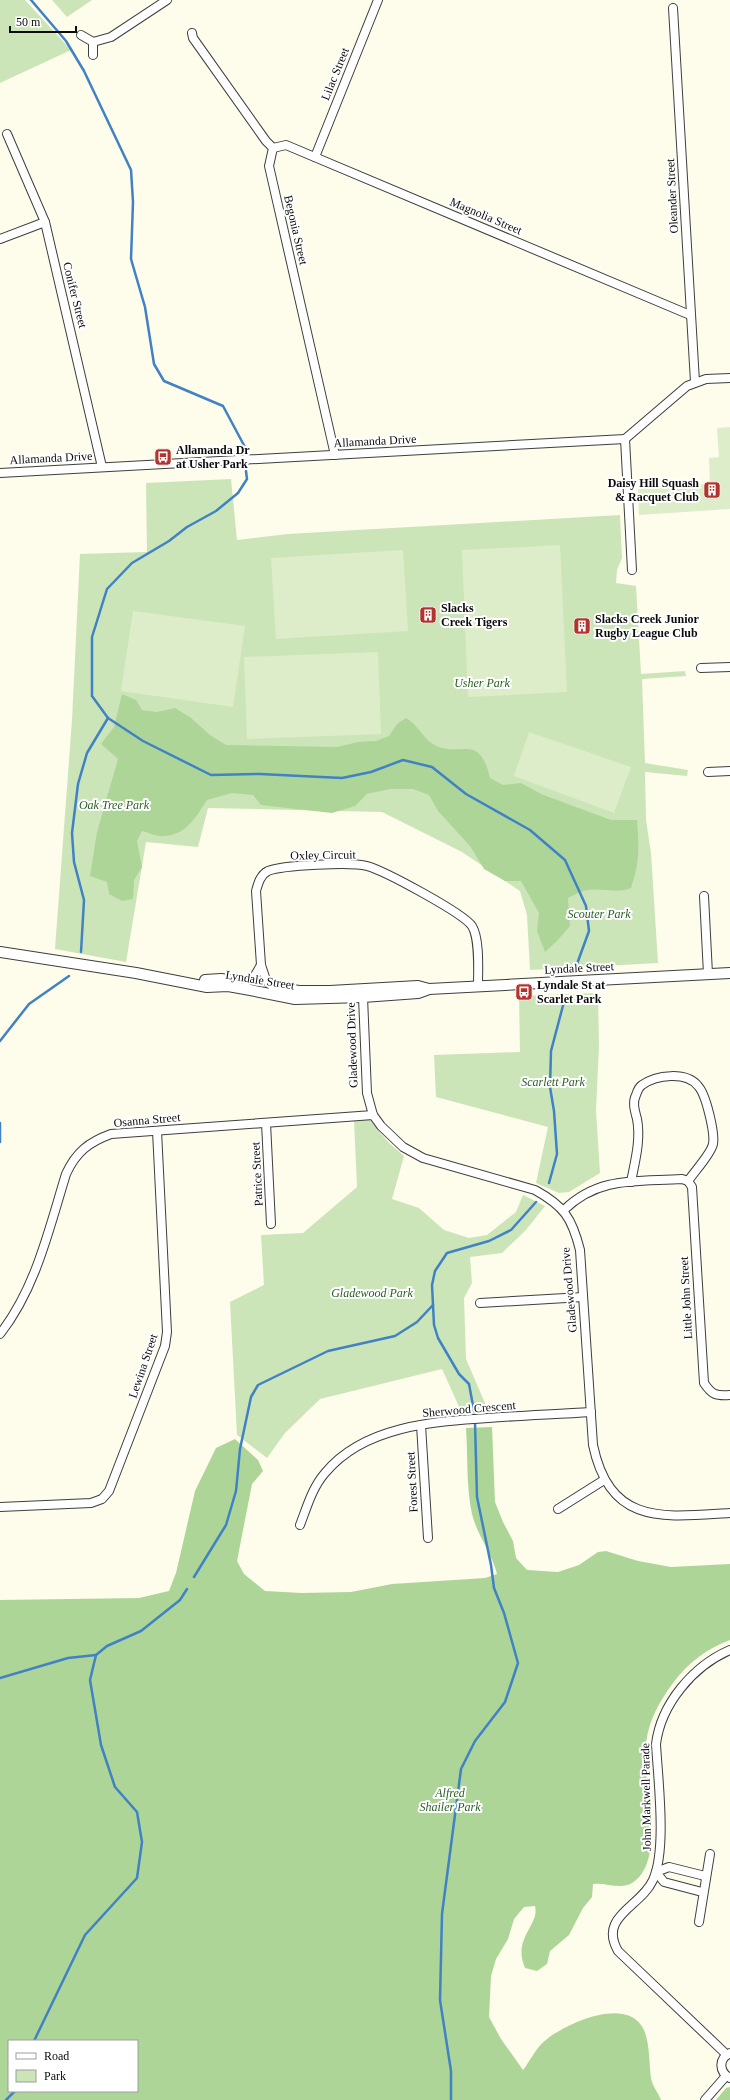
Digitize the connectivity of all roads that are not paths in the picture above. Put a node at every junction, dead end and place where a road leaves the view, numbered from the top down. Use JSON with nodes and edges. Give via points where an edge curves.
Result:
{"nodes":[{"id":1,"x":167,"y":0,"type":"edge"},
{"id":2,"x":378,"y":0,"type":"edge"},
{"id":3,"x":673,"y":8,"type":"dead end"},
{"id":4,"x":192,"y":33,"type":"dead end"},
{"id":5,"x":81,"y":35,"type":"dead end"},
{"id":6,"x":93,"y":42,"type":"junction"},
{"id":7,"x":93,"y":55,"type":"dead end"},
{"id":8,"x":7,"y":134,"type":"dead end"},
{"id":9,"x":273,"y":148,"type":"junction"},
{"id":10,"x":315,"y":157,"type":"junction"},
{"id":11,"x":45,"y":222,"type":"junction"},
{"id":12,"x":0,"y":239,"type":"edge"},
{"id":13,"x":690,"y":315,"type":"junction"},
{"id":14,"x":730,"y":378,"type":"edge"},
{"id":15,"x":695,"y":382,"type":"junction"},
{"id":16,"x":625,"y":440,"type":"junction"},
{"id":17,"x":335,"y":456,"type":"junction"},
{"id":18,"x":102,"y":468,"type":"junction"},
{"id":19,"x":0,"y":473,"type":"edge"},
{"id":20,"x":632,"y":570,"type":"dead end"},
{"id":21,"x":730,"y":667,"type":"edge"},
{"id":22,"x":701,"y":668,"type":"dead end"},
{"id":23,"x":730,"y":771,"type":"edge"},
{"id":24,"x":708,"y":772,"type":"dead end"},
{"id":25,"x":704,"y":896,"type":"dead end"},
{"id":26,"x":0,"y":952,"type":"edge"},
{"id":27,"x":261,"y":965,"type":"junction"},
{"id":28,"x":730,"y":972,"type":"edge"},
{"id":29,"x":136,"y":973,"type":"junction"},
{"id":30,"x":708,"y":974,"type":"junction"},
{"id":31,"x":246,"y":982,"type":"junction"},
{"id":32,"x":273,"y":986,"type":"junction"},
{"id":33,"x":478,"y":986,"type":"junction"},
{"id":34,"x":363,"y":993,"type":"junction"},
{"id":35,"x":373,"y":1114,"type":"junction"},
{"id":36,"x":266,"y":1123,"type":"junction"},
{"id":37,"x":157,"y":1131,"type":"junction"},
{"id":38,"x":631,"y":1182,"type":"junction"},
{"id":39,"x":688,"y":1182,"type":"junction"},
{"id":40,"x":564,"y":1210,"type":"junction"},
{"id":41,"x":272,"y":1224,"type":"dead end"},
{"id":42,"x":583,"y":1297,"type":"junction"},
{"id":43,"x":480,"y":1303,"type":"dead end"},
{"id":44,"x":0,"y":1334,"type":"edge"},
{"id":45,"x":730,"y":1395,"type":"edge"},
{"id":46,"x":590,"y":1412,"type":"junction"},
{"id":47,"x":421,"y":1425,"type":"junction"},
{"id":48,"x":604,"y":1480,"type":"junction"},
{"id":49,"x":0,"y":1507,"type":"edge"},
{"id":50,"x":558,"y":1509,"type":"dead end"},
{"id":51,"x":730,"y":1513,"type":"edge"},
{"id":52,"x":300,"y":1525,"type":"dead end"},
{"id":53,"x":428,"y":1538,"type":"dead end"},
{"id":54,"x":730,"y":1650,"type":"edge"},
{"id":55,"x":710,"y":1854,"type":"dead end"},
{"id":56,"x":656,"y":1872,"type":"junction"},
{"id":57,"x":705,"y":1876,"type":"junction"},
{"id":58,"x":702,"y":1892,"type":"junction"},
{"id":59,"x":699,"y":1922,"type":"dead end"},
{"id":60,"x":728,"y":2054,"type":"edge"},
{"id":61,"x":728,"y":2077,"type":"edge"},
{"id":62,"x":705,"y":2100,"type":"edge"}],
"edges":[{"from":1,"to":6,"type":"street","via":[[111,37]]},
{"from":2,"to":10,"type":"street","name":"Lilac Street"},
{"from":3,"to":13,"type":"street","name":"Oleander Street"},
{"from":4,"to":9,"type":"street","via":[[261,135]]},
{"from":5,"to":6,"type":"street"},
{"from":6,"to":7,"type":"street"},
{"from":8,"to":11,"type":"street","name":"Conifer Street"},
{"from":9,"to":10,"type":"street","name":"Magnolia Street","via":[[286,145]]},
{"from":9,"to":17,"type":"street","name":"Begonia Street","via":[[269,166]]},
{"from":10,"to":13,"type":"street","name":"Magnolia Street"},
{"from":11,"to":12,"type":"street"},
{"from":11,"to":18,"type":"street","name":"Conifer Street"},
{"from":13,"to":15,"type":"street","name":"Oleander Street"},
{"from":14,"to":15,"type":"street"},
{"from":15,"to":16,"type":"street","via":[[671,399]]},
{"from":16,"to":17,"type":"street","name":"Allamanda Drive"},
{"from":16,"to":20,"type":"street"},
{"from":17,"to":18,"type":"street","name":"Allamanda Drive"},
{"from":18,"to":19,"type":"street","name":"Allamanda Drive"},
{"from":21,"to":22,"type":"street"},
{"from":23,"to":24,"type":"street"},
{"from":25,"to":30,"type":"street"},
{"from":26,"to":29,"type":"street","name":"Lyndale Street"},
{"from":27,"to":31,"type":"street","via":[[254,976]]},
{"from":27,"to":32,"type":"street","name":"Oxley Circuit","via":[[266,980]]},
{"from":27,"to":33,"type":"street","name":"Oxley Circuit","via":[[256,891],[258,881],[266,872],[278,868],[348,864],[367,866],[384,873],[466,919],[475,934]]},
{"from":28,"to":30,"type":"street","name":"Lyndale Street"},
{"from":29,"to":31,"type":"street","name":"Lyndale Street"},
{"from":29,"to":34,"type":"street","name":"Lyndale Street","via":[[207,987],[246,988],[295,999]]},
{"from":30,"to":33,"type":"street","name":"Lyndale Street"},
{"from":31,"to":32,"type":"street","name":"Lyndale Street"},
{"from":32,"to":34,"type":"street","name":"Lyndale Street","via":[[299,991]]},
{"from":33,"to":34,"type":"street","name":"Lyndale Street","via":[[429,989],[418,993]]},
{"from":34,"to":35,"type":"street","name":"Gladewood Drive","via":[[367,1093]]},
{"from":35,"to":36,"type":"street","name":"Osanna Street"},
{"from":35,"to":40,"type":"street","name":"Gladewood Drive","via":[[381,1126],[403,1147],[423,1158],[535,1190]]},
{"from":36,"to":37,"type":"street","name":"Osanna Street"},
{"from":36,"to":41,"type":"street","name":"Patrice Street"},
{"from":37,"to":44,"type":"street","name":"Osanna Street","via":[[111,1134],[95,1140],[82,1149],[72,1161],[36,1271],[22,1300]]},
{"from":37,"to":49,"type":"street","name":"Lewina Street","via":[[167,1332],[165,1346],[109,1491],[102,1499],[90,1502]]},
{"from":38,"to":39,"type":"street","via":[[682,1179]]},
{"from":38,"to":39,"type":"street","via":[[638,1140],[634,1098],[640,1086],[654,1078],[676,1076],[698,1085],[704,1095],[713,1134],[713,1144],[709,1152]]},
{"from":38,"to":40,"type":"street","via":[[600,1186],[572,1202]]},
{"from":39,"to":45,"type":"street","name":"Little John Street","via":[[692,1187],[704,1383],[710,1392]]},
{"from":40,"to":42,"type":"street","name":"Gladewood Drive","via":[[575,1228],[580,1250]]},
{"from":42,"to":43,"type":"street"},
{"from":42,"to":46,"type":"street","name":"Gladewood Drive"},
{"from":46,"to":47,"type":"street","name":"Sherwood Crescent","via":[[448,1420]]},
{"from":46,"to":48,"type":"street","name":"Gladewood Drive","via":[[596,1462]]},
{"from":47,"to":52,"type":"street","name":"Sherwood Crescent","via":[[367,1441],[342,1456],[324,1473],[312,1493]]},
{"from":47,"to":53,"type":"street","name":"Forest Street"},
{"from":48,"to":50,"type":"street"},
{"from":48,"to":51,"type":"street","name":"Gladewood Drive","via":[[613,1493],[647,1514],[667,1517]]},
{"from":54,"to":56,"type":"street","name":"John Markwell Parade","via":[[700,1668],[670,1701],[658,1732],[656,1744],[661,1850]]},
{"from":55,"to":57,"type":"street"},
{"from":56,"to":57,"type":"street","via":[[669,1867]]},
{"from":56,"to":58,"type":"street","via":[[664,1882]]},
{"from":56,"to":60,"type":"street","name":"John Markwell Parade","via":[[652,1882],[615,1922],[612,1942],[618,1951]]},
{"from":57,"to":58,"type":"street"},
{"from":58,"to":59,"type":"street"},
{"from":60,"to":61,"type":"street","via":[[722,2060],[721,2067]]},
{"from":61,"to":62,"type":"street"}]}
